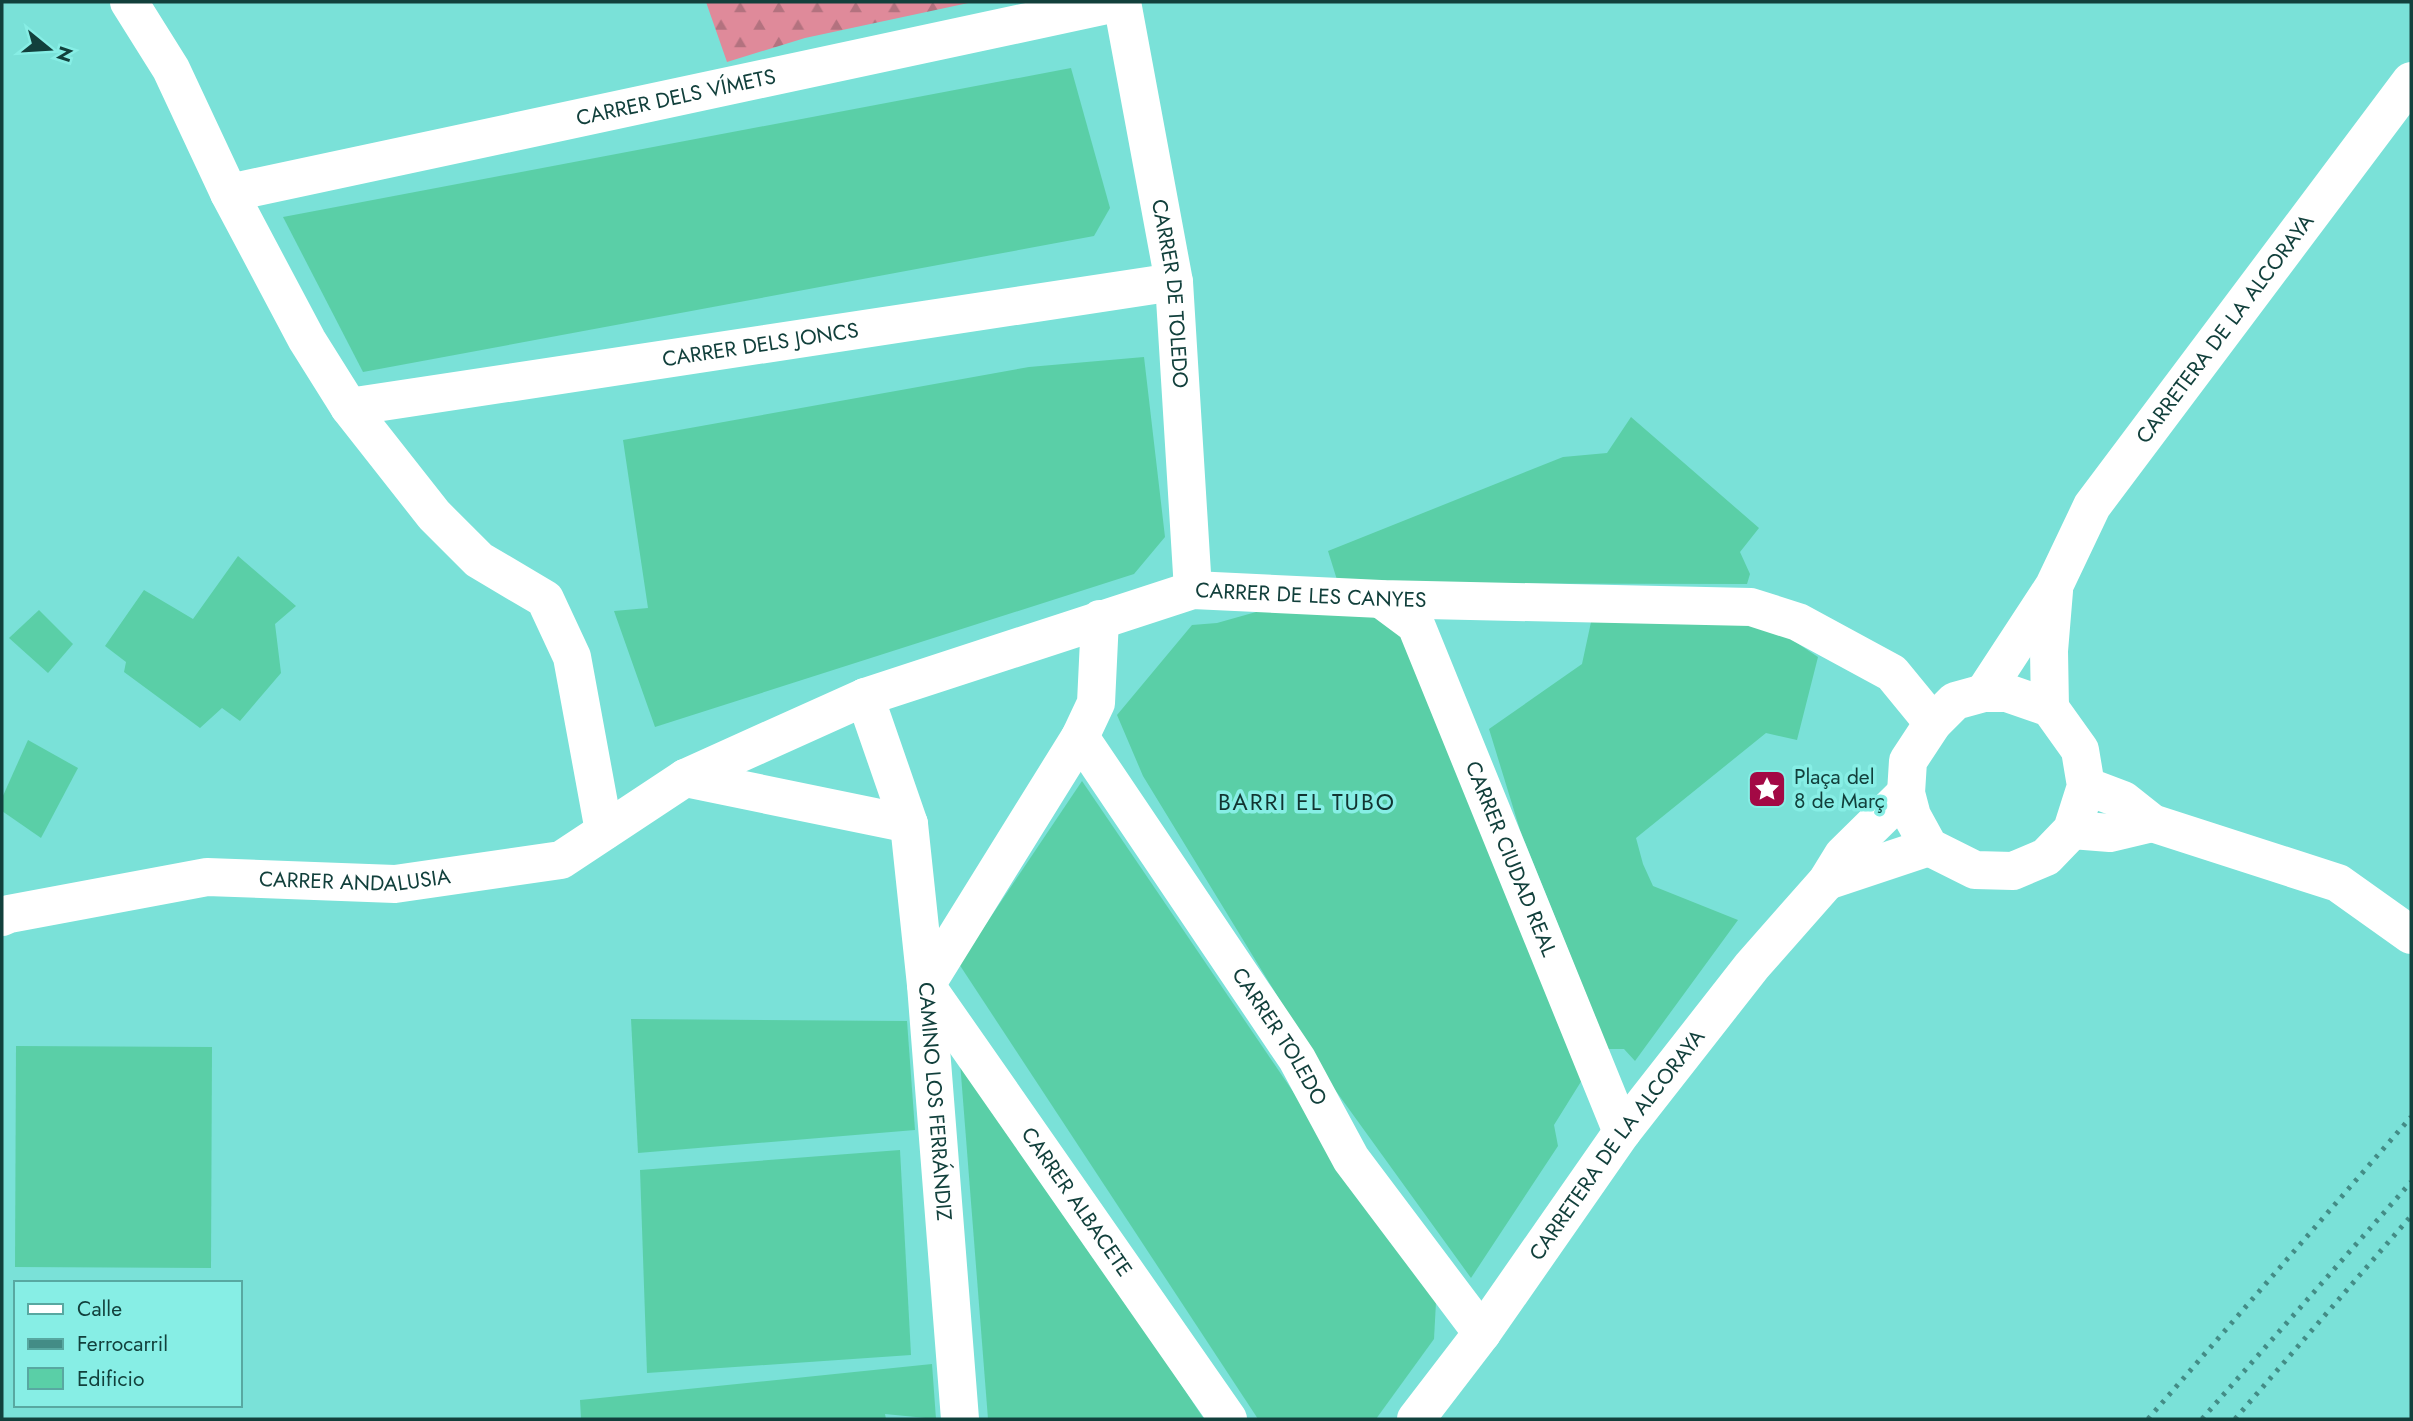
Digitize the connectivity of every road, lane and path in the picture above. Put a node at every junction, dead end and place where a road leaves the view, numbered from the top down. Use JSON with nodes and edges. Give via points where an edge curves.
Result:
{"nodes":[{"id":1,"x":129,"y":2,"type":"edge"},
{"id":2,"x":1121,"y":2,"type":"edge"},
{"id":3,"x":2411,"y":81,"type":"edge"},
{"id":4,"x":229,"y":193,"type":"junction"},
{"id":5,"x":1174,"y":282,"type":"junction"},
{"id":6,"x":349,"y":407,"type":"junction"},
{"id":7,"x":2054,"y":586,"type":"junction"},
{"id":8,"x":1193,"y":590,"type":"junction"},
{"id":9,"x":1381,"y":599,"type":"junction"},
{"id":10,"x":1100,"y":619,"type":"junction"},
{"id":11,"x":1984,"y":693,"type":"junction"},
{"id":12,"x":865,"y":697,"type":"junction"},
{"id":13,"x":2050,"y":708,"type":"junction"},
{"id":14,"x":1933,"y":723,"type":"junction"},
{"id":15,"x":1080,"y":737,"type":"junction"},
{"id":16,"x":685,"y":778,"type":"junction"},
{"id":17,"x":2086,"y":786,"type":"junction"},
{"id":18,"x":1906,"y":793,"type":"junction"},
{"id":19,"x":2152,"y":823,"type":"junction"},
{"id":20,"x":909,"y":824,"type":"junction"},
{"id":21,"x":2072,"y":830,"type":"junction"},
{"id":22,"x":604,"y":831,"type":"junction"},
{"id":23,"x":1930,"y":847,"type":"junction"},
{"id":24,"x":1827,"y":881,"type":"junction"},
{"id":25,"x":2,"y":917,"type":"edge"},
{"id":26,"x":2411,"y":935,"type":"edge"},
{"id":27,"x":926,"y":985,"type":"junction"},
{"id":28,"x":1622,"y":1132,"type":"junction"},
{"id":29,"x":1482,"y":1333,"type":"junction"},
{"id":30,"x":960,"y":1419,"type":"edge"},
{"id":31,"x":1228,"y":1419,"type":"edge"},
{"id":32,"x":1416,"y":1419,"type":"edge"}],
"edges":[{"from":1,"to":4,"type":"street","via":[[171,69]]},
{"from":2,"to":4,"type":"street","name":"CARRER DELS VÍMETS"},
{"from":2,"to":5,"type":"street","name":"CARRER DE TOLEDO"},
{"from":3,"to":7,"type":"street","name":"CARRETERA DE LA ALCORAYA","via":[[2092,506]]},
{"from":4,"to":6,"type":"street","via":[[307,340]]},
{"from":5,"to":6,"type":"street","name":"CARRER DELS JONCS"},
{"from":5,"to":8,"type":"street","name":"CARRER DE TOLEDO"},
{"from":6,"to":22,"type":"street","via":[[434,515],[479,560],[545,599],[572,657]]},
{"from":7,"to":11,"type":"street","name":"CARRETERA DE LA ALCORAYA"},
{"from":7,"to":13,"type":"street","name":"CARRETERA DE LA ALCORAYA"},
{"from":8,"to":9,"type":"street","name":"CARRER DE LES CANYES"},
{"from":8,"to":10,"type":"street","name":"CARRER DE LES CANYES"},
{"from":9,"to":14,"type":"street","name":"CARRER DE LES CANYES","via":[[1751,607],[1798,622],[1892,673]]},
{"from":9,"to":28,"type":"street","name":"CARRER CIUDAD REAL","via":[[1416,625]]},
{"from":10,"to":12,"type":"street","name":"CARRER DE LES CANYES"},
{"from":10,"to":15,"type":"street","name":"CAMINO LOS FERRÁNDIZ","via":[[1096,703]]},
{"from":11,"to":13,"type":"street","via":[[2007,693]]},
{"from":11,"to":14,"type":"street","via":[[1955,702]]},
{"from":12,"to":16,"type":"street","name":"CARRER DE LES CANYES"},
{"from":12,"to":20,"type":"street"},
{"from":13,"to":17,"type":"street","via":[[2080,750]]},
{"from":14,"to":18,"type":"street","via":[[1908,761]]},
{"from":15,"to":27,"type":"street","name":"CAMINO LOS FERRÁNDIZ"},
{"from":15,"to":29,"type":"street","name":"CARRER TOLEDO","via":[[1297,1059],[1351,1159]]},
{"from":16,"to":20,"type":"street"},
{"from":16,"to":22,"type":"street","name":"CARRER ANDALUSIA"},
{"from":17,"to":19,"type":"street","via":[[2123,800]]},
{"from":17,"to":21,"type":"street"},
{"from":18,"to":23,"type":"street","via":[[1912,816]]},
{"from":18,"to":24,"type":"street","name":"CARRETERA DE LA ALCORAYA","via":[[1843,855]]},
{"from":19,"to":21,"type":"street","via":[[2110,833]]},
{"from":19,"to":26,"type":"street","via":[[2338,883]]},
{"from":20,"to":27,"type":"street"},
{"from":21,"to":23,"type":"street","via":[[2046,857],[2013,871],[1975,870]]},
{"from":22,"to":25,"type":"street","name":"CARRER ANDALUSIA","via":[[561,860],[395,884],[207,877]]},
{"from":23,"to":24,"type":"street"},
{"from":24,"to":28,"type":"street","name":"CARRETERA DE LA ALCORAYA","via":[[1752,967]]},
{"from":27,"to":30,"type":"street","name":"CAMINO LOS FERRÁNDIZ"},
{"from":27,"to":31,"type":"street","name":"CARRER ALBACETE"},
{"from":28,"to":29,"type":"street","name":"CARRETERA DE LA ALCORAYA"},
{"from":29,"to":32,"type":"street","name":"CARRETERA DE LA ALCORAYA"}]}
